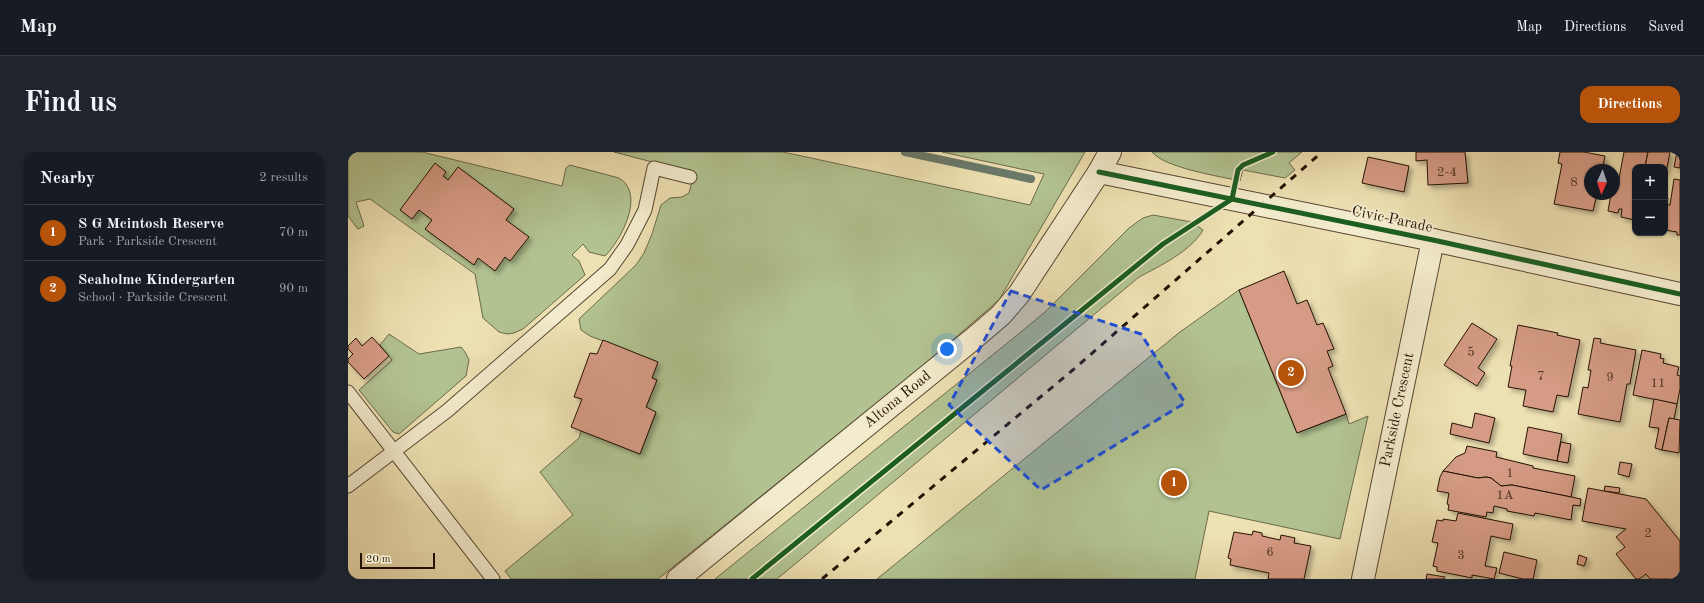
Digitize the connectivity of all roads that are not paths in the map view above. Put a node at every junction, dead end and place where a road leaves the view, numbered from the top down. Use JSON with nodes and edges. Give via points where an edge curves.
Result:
{"nodes":[{"id":1,"x":1110,"y":152,"type":"edge"},
{"id":2,"x":1099,"y":172,"type":"junction"},
{"id":3,"x":690,"y":177,"type":"dead end"},
{"id":4,"x":1433,"y":240,"type":"junction"},
{"id":5,"x":1680,"y":294,"type":"edge"},
{"id":6,"x":348,"y":392,"type":"edge"},
{"id":7,"x":394,"y":451,"type":"junction"},
{"id":8,"x":348,"y":486,"type":"edge"},
{"id":9,"x":493,"y":579,"type":"edge"},
{"id":10,"x":678,"y":579,"type":"edge"},
{"id":11,"x":1363,"y":579,"type":"edge"}],
"edges":[{"from":1,"to":2,"type":"street","name":"Altona Road"},
{"from":2,"to":4,"type":"street","name":"Civic Parade"},
{"from":2,"to":10,"type":"street","name":"Altona Road","via":[[1023,288],[1001,315]]},
{"from":3,"to":7,"type":"lane","via":[[654,168],[645,210],[627,245],[610,270],[447,411]]},
{"from":4,"to":5,"type":"street","name":"Civic Parade"},
{"from":4,"to":11,"type":"street","name":"Parkside Crescent"},
{"from":6,"to":7,"type":"lane"},
{"from":7,"to":8,"type":"lane"},
{"from":7,"to":9,"type":"lane"}]}
